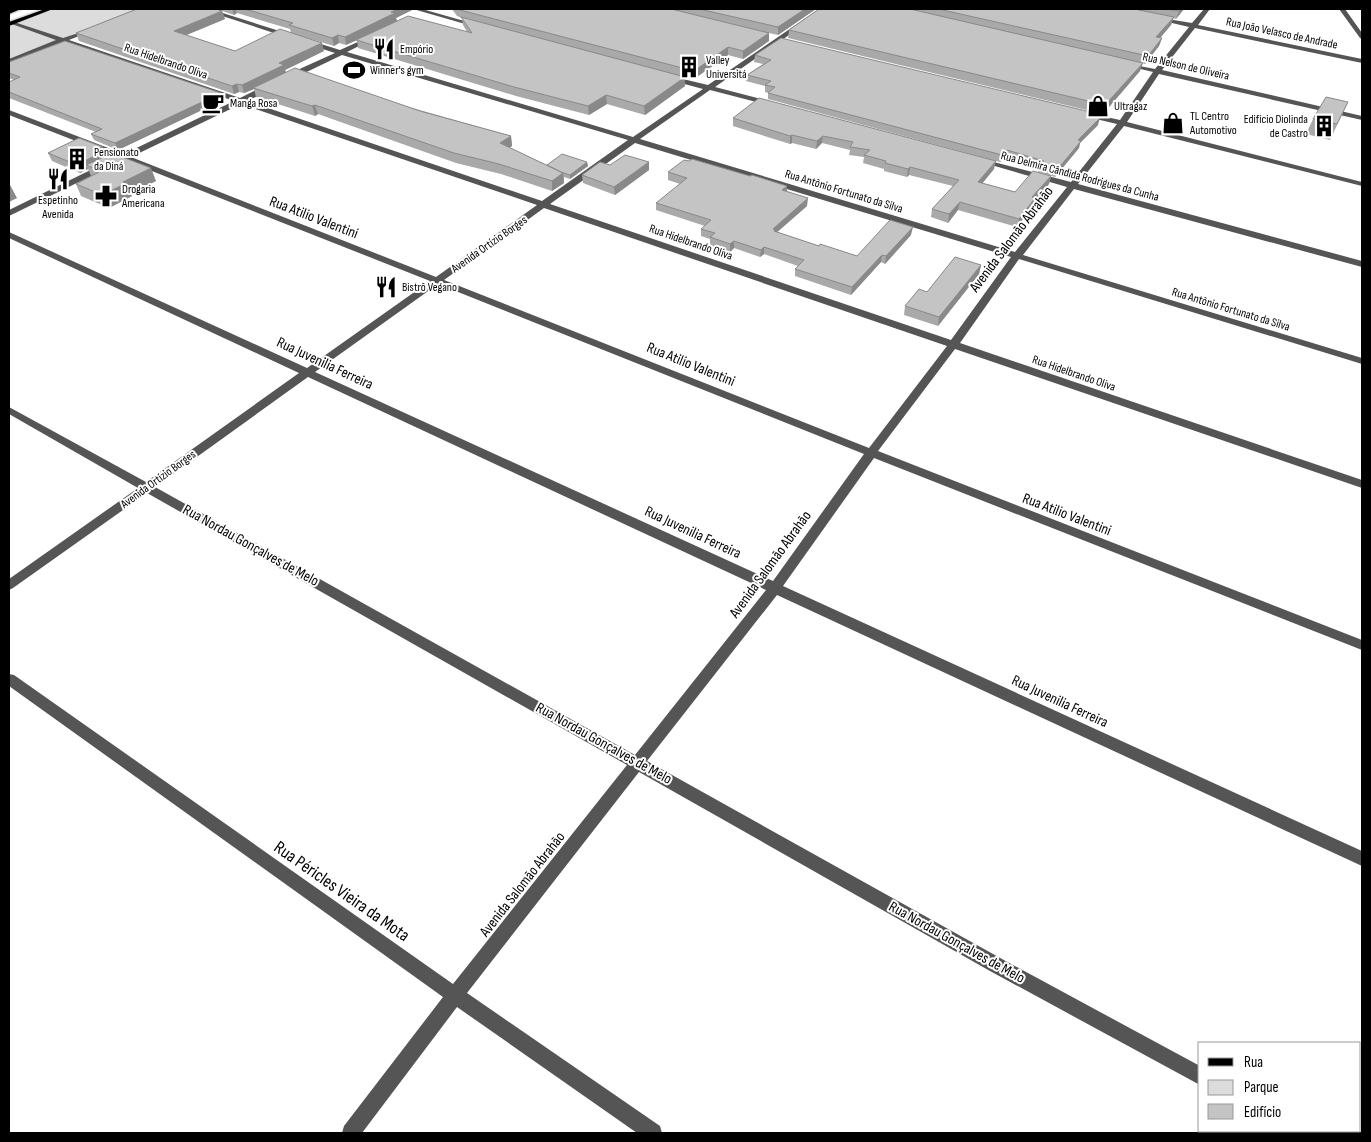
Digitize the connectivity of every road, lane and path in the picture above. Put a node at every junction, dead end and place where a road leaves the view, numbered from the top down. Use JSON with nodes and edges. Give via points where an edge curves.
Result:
{"nodes":[{"id":1,"x":18,"y":9,"type":"edge"},
{"id":2,"x":50,"y":9,"type":"edge"},
{"id":3,"x":204,"y":9,"type":"edge"},
{"id":4,"x":822,"y":9,"type":"edge"},
{"id":5,"x":1207,"y":9,"type":"edge"},
{"id":6,"x":1342,"y":9,"type":"edge"},
{"id":7,"x":431,"y":10,"type":"edge"},
{"id":8,"x":9,"y":12,"type":"edge"},
{"id":9,"x":417,"y":12,"type":"edge"},
{"id":10,"x":1146,"y":16,"type":"edge"},
{"id":11,"x":10,"y":23,"type":"edge"},
{"id":12,"x":98,"y":26,"type":"edge"},
{"id":13,"x":1192,"y":26,"type":"junction"},
{"id":14,"x":483,"y":27,"type":"edge"},
{"id":15,"x":384,"y":32,"type":"edge"},
{"id":16,"x":1362,"y":37,"type":"edge"},
{"id":17,"x":62,"y":40,"type":"junction"},
{"id":18,"x":340,"y":52,"type":"junction"},
{"id":19,"x":9,"y":61,"type":"edge"},
{"id":20,"x":1362,"y":61,"type":"edge"},
{"id":21,"x":1122,"y":63,"type":"edge"},
{"id":22,"x":1157,"y":71,"type":"junction"},
{"id":23,"x":664,"y":75,"type":"edge"},
{"id":24,"x":710,"y":88,"type":"junction"},
{"id":25,"x":241,"y":100,"type":"junction"},
{"id":26,"x":784,"y":107,"type":"edge"},
{"id":27,"x":9,"y":112,"type":"edge"},
{"id":28,"x":1076,"y":112,"type":"edge"},
{"id":29,"x":1362,"y":118,"type":"edge"},
{"id":30,"x":1122,"y":123,"type":"junction"},
{"id":31,"x":634,"y":140,"type":"junction"},
{"id":32,"x":122,"y":156,"type":"junction"},
{"id":33,"x":965,"y":156,"type":"edge"},
{"id":34,"x":1362,"y":184,"type":"edge"},
{"id":35,"x":1071,"y":185,"type":"junction"},
{"id":36,"x":543,"y":205,"type":"junction"},
{"id":37,"x":9,"y":213,"type":"edge"},
{"id":38,"x":9,"y":235,"type":"edge"},
{"id":39,"x":1016,"y":257,"type":"junction"},
{"id":40,"x":1362,"y":264,"type":"edge"},
{"id":41,"x":436,"y":281,"type":"junction"},
{"id":42,"x":953,"y":345,"type":"junction"},
{"id":43,"x":1362,"y":361,"type":"edge"},
{"id":44,"x":306,"y":372,"type":"junction"},
{"id":45,"x":9,"y":410,"type":"edge"},
{"id":46,"x":872,"y":452,"type":"junction"},
{"id":47,"x":1362,"y":484,"type":"edge"},
{"id":48,"x":147,"y":487,"type":"junction"},
{"id":49,"x":9,"y":585,"type":"edge"},
{"id":50,"x":775,"y":588,"type":"junction"},
{"id":51,"x":1362,"y":645,"type":"edge"},
{"id":52,"x":9,"y":679,"type":"edge"},
{"id":53,"x":639,"y":762,"type":"junction"},
{"id":54,"x":1362,"y":859,"type":"edge"},
{"id":55,"x":455,"y":995,"type":"junction"},
{"id":56,"x":1198,"y":1075,"type":"edge"},
{"id":57,"x":351,"y":1133,"type":"edge"},
{"id":58,"x":653,"y":1133,"type":"edge"}],
"edges":[{"from":1,"to":8,"type":"main road"},
{"from":2,"to":11,"type":"main road"},
{"from":3,"to":18,"type":"street","name":"Rua Antônio Fortunato da Silva"},
{"from":4,"to":24,"type":"street","name":"Avenida Ortízio Borges"},
{"from":5,"to":13,"type":"street","name":"Avenida Salomão Abrahão"},
{"from":6,"to":16,"type":"street"},
{"from":7,"to":9,"type":"street"},
{"from":7,"to":14,"type":"street"},
{"from":10,"to":13,"type":"street","name":"Rua João Velasco de Andrade"},
{"from":11,"to":17,"type":"street","name":"Rua Hidelbrando Oliva"},
{"from":12,"to":17,"type":"street"},
{"from":13,"to":20,"type":"street","name":"Rua João Velasco de Andrade"},
{"from":13,"to":22,"type":"street","name":"Avenida Salomão Abrahão"},
{"from":15,"to":18,"type":"street"},
{"from":17,"to":19,"type":"street"},
{"from":17,"to":25,"type":"street","name":"Rua Hidelbrando Oliva"},
{"from":18,"to":25,"type":"street"},
{"from":18,"to":31,"type":"street","name":"Rua Antônio Fortunato da Silva"},
{"from":21,"to":22,"type":"street","name":"Rua Nelson de Oliveira"},
{"from":22,"to":29,"type":"street","name":"Rua Nelson de Oliveira"},
{"from":22,"to":30,"type":"street","name":"Avenida Salomão Abrahão"},
{"from":23,"to":24,"type":"street"},
{"from":24,"to":26,"type":"street"},
{"from":24,"to":31,"type":"street","name":"Avenida Ortízio Borges"},
{"from":25,"to":32,"type":"street"},
{"from":25,"to":36,"type":"street","name":"Rua Hidelbrando Oliva"},
{"from":27,"to":32,"type":"street","name":"Rua Atilio Valentini"},
{"from":28,"to":30,"type":"street"},
{"from":30,"to":34,"type":"street"},
{"from":30,"to":35,"type":"street","name":"Avenida Salomão Abrahão"},
{"from":31,"to":36,"type":"street","name":"Avenida Ortízio Borges"},
{"from":31,"to":39,"type":"street","name":"Rua Antônio Fortunato da Silva"},
{"from":32,"to":37,"type":"street"},
{"from":32,"to":41,"type":"street","name":"Rua Atilio Valentini"},
{"from":33,"to":35,"type":"street","name":"Rua Delmira Cândida Rodrigues da Cunha"},
{"from":35,"to":39,"type":"street","name":"Avenida Salomão Abrahão"},
{"from":35,"to":40,"type":"street","name":"Rua Delmira Cândida Rodrigues da Cunha"},
{"from":36,"to":41,"type":"street","name":"Avenida Ortízio Borges"},
{"from":36,"to":42,"type":"street","name":"Rua Hidelbrando Oliva"},
{"from":38,"to":44,"type":"street","name":"Rua Juvenilia Ferreira"},
{"from":39,"to":42,"type":"street","name":"Avenida Salomão Abrahão"},
{"from":39,"to":43,"type":"street","name":"Rua Antônio Fortunato da Silva"},
{"from":41,"to":44,"type":"street","name":"Avenida Ortízio Borges"},
{"from":41,"to":46,"type":"street","name":"Rua Atilio Valentini"},
{"from":42,"to":46,"type":"street","name":"Avenida Salomão Abrahão"},
{"from":42,"to":47,"type":"street","name":"Rua Hidelbrando Oliva"},
{"from":44,"to":48,"type":"street","name":"Avenida Ortízio Borges"},
{"from":44,"to":50,"type":"street","name":"Rua Juvenilia Ferreira"},
{"from":45,"to":48,"type":"street","name":"Rua Nordau Gonçalves de Melo"},
{"from":46,"to":50,"type":"street","name":"Avenida Salomão Abrahão"},
{"from":46,"to":51,"type":"street","name":"Rua Atilio Valentini"},
{"from":48,"to":49,"type":"street","name":"Avenida Ortízio Borges"},
{"from":48,"to":53,"type":"street","name":"Rua Nordau Gonçalves de Melo"},
{"from":50,"to":53,"type":"street","name":"Avenida Salomão Abrahão"},
{"from":50,"to":54,"type":"street","name":"Rua Juvenilia Ferreira"},
{"from":52,"to":55,"type":"street","name":"Rua Péricles Vieira da Mota"},
{"from":53,"to":55,"type":"street","name":"Avenida Salomão Abrahão"},
{"from":53,"to":56,"type":"street","name":"Rua Nordau Gonçalves de Melo","via":[[996,965]]},
{"from":55,"to":57,"type":"street","name":"Avenida Salomão Abrahão"},
{"from":55,"to":58,"type":"street","name":"Rua Péricles Vieira da Mota"}]}
